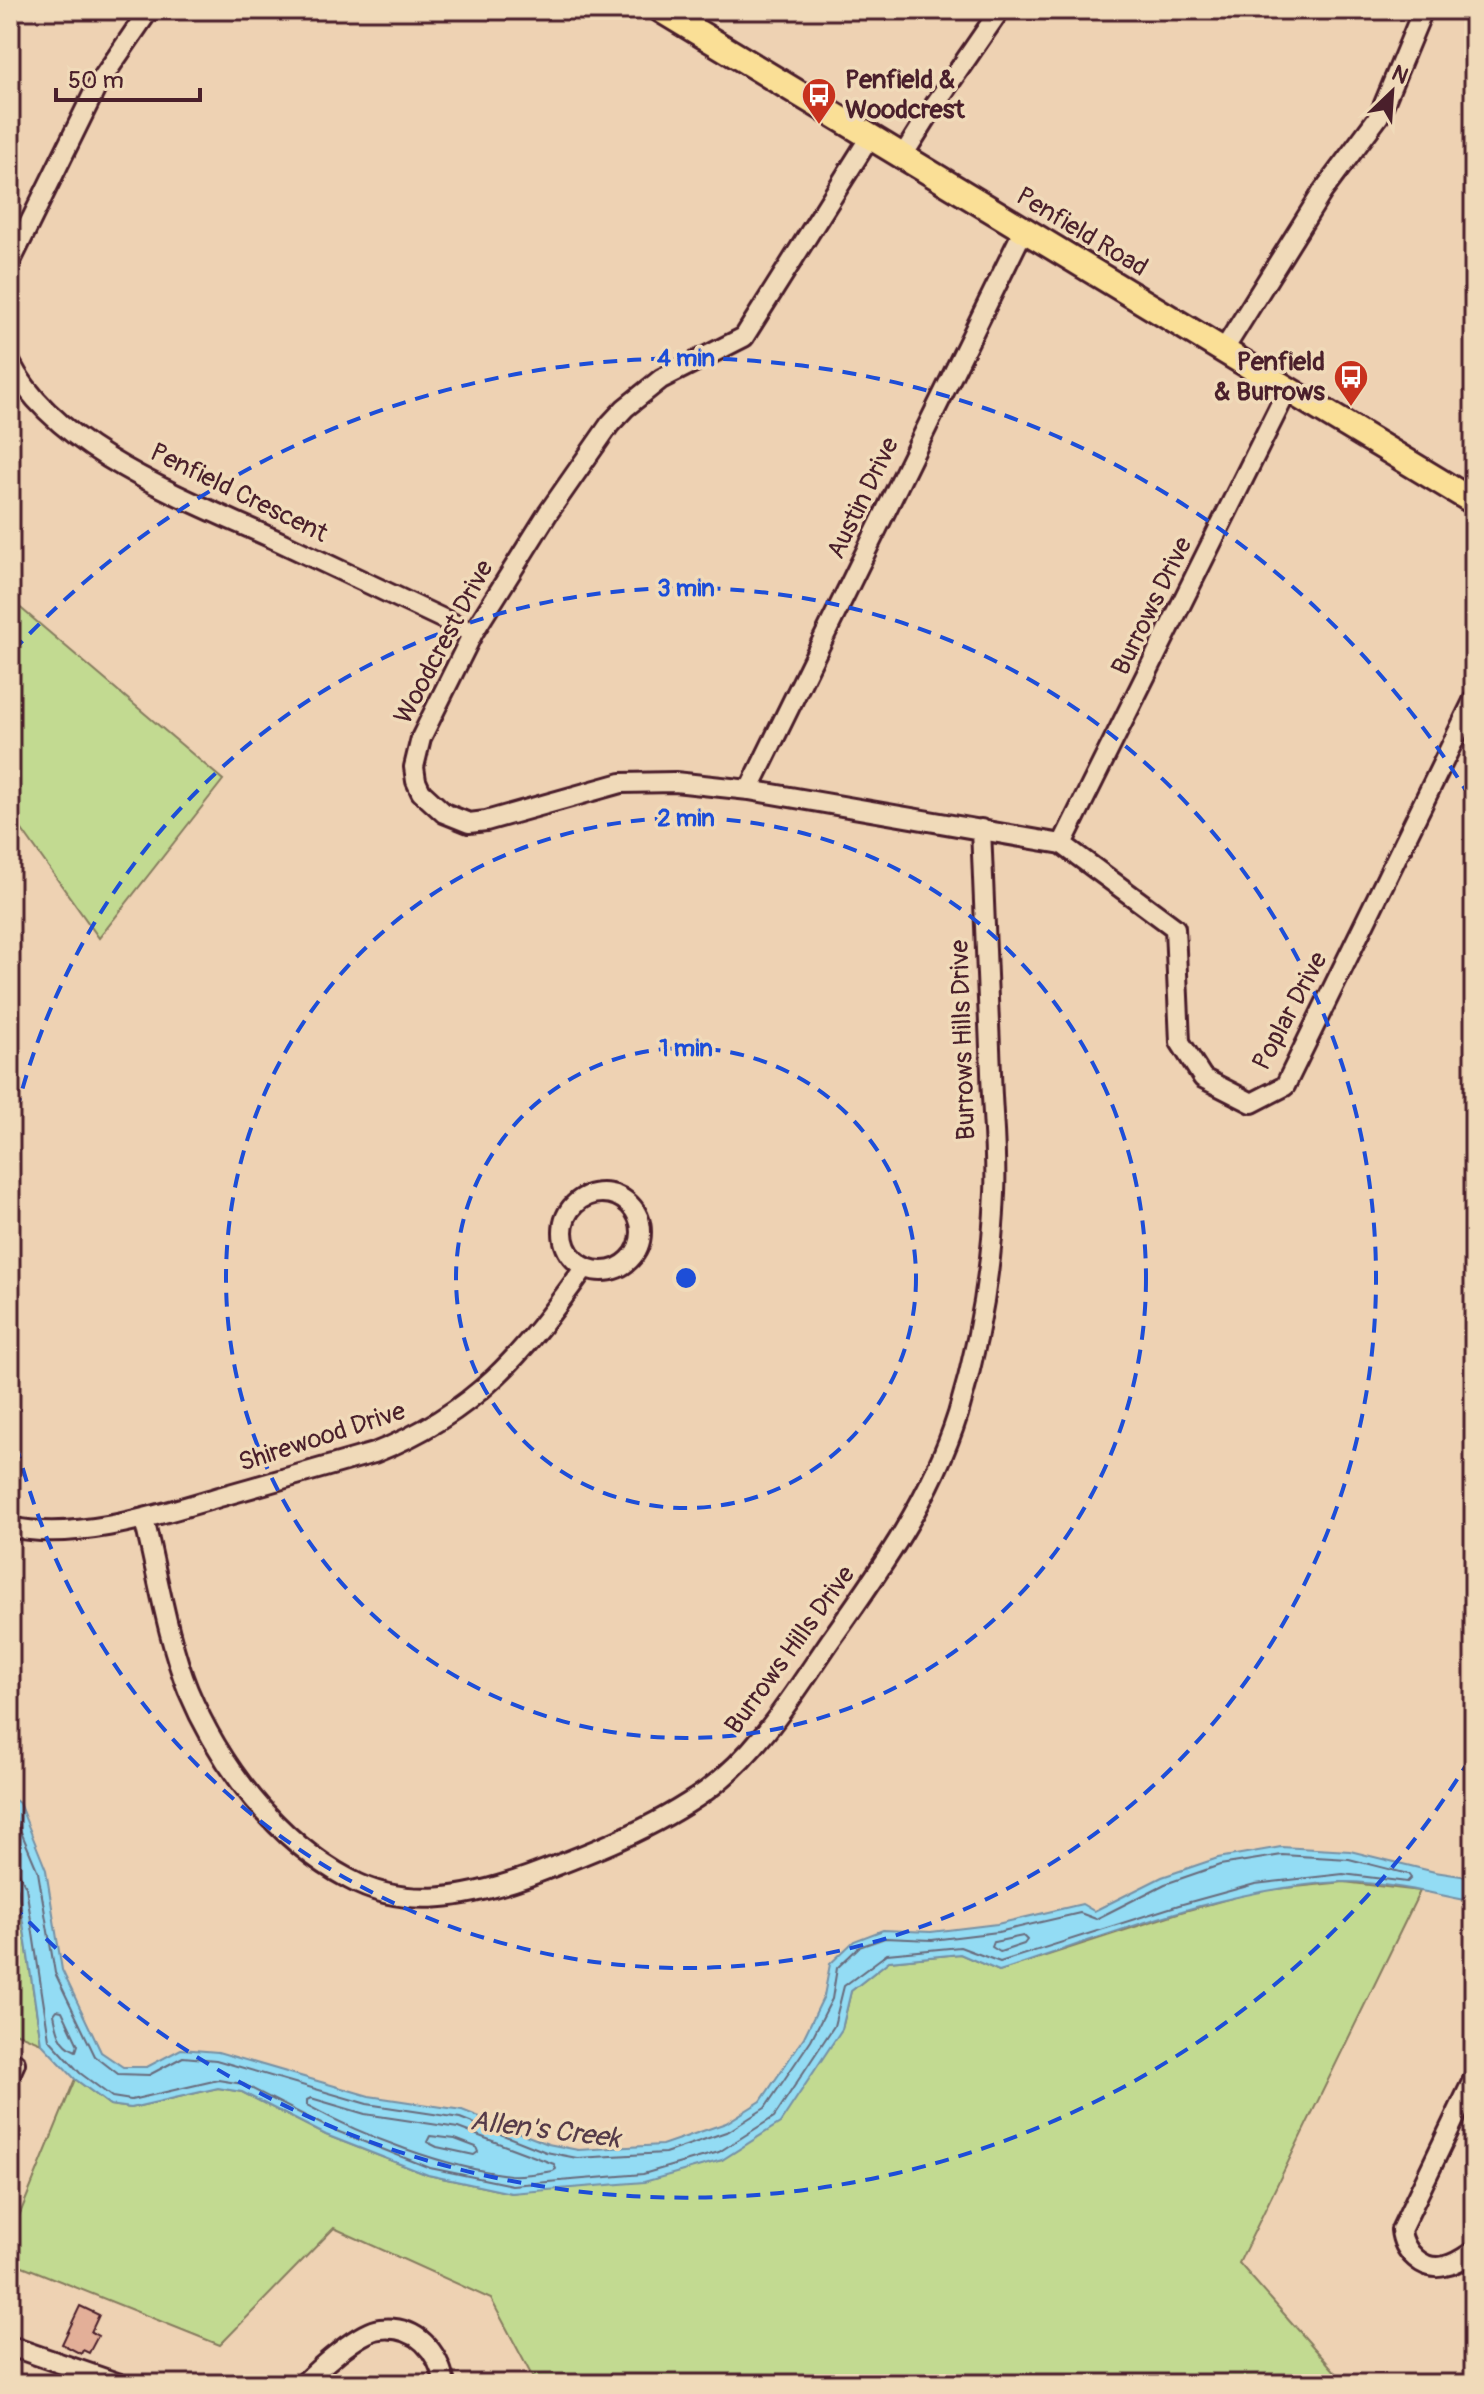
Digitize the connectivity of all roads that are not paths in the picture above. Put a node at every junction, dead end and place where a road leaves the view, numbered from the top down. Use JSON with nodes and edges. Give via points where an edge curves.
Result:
{"nodes":[{"id":1,"x":149,"y":10,"type":"edge"},
{"id":2,"x":661,"y":10,"type":"edge"},
{"id":3,"x":1000,"y":10,"type":"edge"},
{"id":4,"x":1423,"y":10,"type":"edge"},
{"id":5,"x":870,"y":137,"type":"junction"},
{"id":6,"x":902,"y":157,"type":"junction"},
{"id":7,"x":1024,"y":229,"type":"junction"},
{"id":8,"x":10,"y":263,"type":"edge"},
{"id":9,"x":1223,"y":351,"type":"junction"},
{"id":10,"x":10,"y":362,"type":"edge"},
{"id":11,"x":1287,"y":391,"type":"junction"},
{"id":12,"x":1474,"y":502,"type":"edge"},
{"id":13,"x":473,"y":633,"type":"junction"},
{"id":14,"x":1474,"y":699,"type":"edge"},
{"id":15,"x":749,"y":790,"type":"junction"},
{"id":16,"x":981,"y":829,"type":"junction"},
{"id":17,"x":1062,"y":844,"type":"junction"},
{"id":18,"x":585,"y":1267,"type":"junction"},
{"id":19,"x":144,"y":1519,"type":"junction"},
{"id":20,"x":10,"y":1527,"type":"edge"},
{"id":21,"x":1474,"y":2078,"type":"edge"},
{"id":22,"x":1474,"y":2251,"type":"edge"},
{"id":23,"x":10,"y":2346,"type":"edge"},
{"id":24,"x":120,"y":2384,"type":"edge"},
{"id":25,"x":303,"y":2384,"type":"edge"},
{"id":26,"x":445,"y":2384,"type":"edge"}],
"edges":[{"from":1,"to":8,"type":"street","via":[[97,86]]},
{"from":2,"to":5,"type":"main road","name":"Penfield Road"},
{"from":3,"to":6,"type":"street"},
{"from":4,"to":9,"type":"street","via":[[1379,116],[1323,191]]},
{"from":5,"to":6,"type":"main road","name":"Penfield Road"},
{"from":5,"to":13,"type":"street","name":"Woodcrest Drive","via":[[744,337],[661,379],[610,424]]},
{"from":6,"to":7,"type":"main road","name":"Penfield Road"},
{"from":7,"to":9,"type":"main road","name":"Penfield Road"},
{"from":7,"to":15,"type":"street","name":"Austin Drive"},
{"from":9,"to":11,"type":"main road","name":"Penfield Road"},
{"from":10,"to":13,"type":"street","name":"Penfield Crescent","via":[[25,387],[59,422],[143,478]]},
{"from":11,"to":12,"type":"main road","name":"Penfield Road"},
{"from":11,"to":17,"type":"street","name":"Burrows Drive"},
{"from":13,"to":15,"type":"street","name":"Woodcrest Drive","via":[[416,753],[416,781],[444,813],[469,823],[486,821],[636,782]]},
{"from":14,"to":17,"type":"street","name":"Poplar Drive","via":[[1285,1086],[1252,1103],[1203,1078],[1180,1042],[1175,928]]},
{"from":15,"to":16,"type":"street","name":"Woodcrest Drive"},
{"from":16,"to":17,"type":"street","name":"Woodcrest Drive"},
{"from":16,"to":19,"type":"street","name":"Burrows Hills Drive","via":[[995,1191],[982,1304],[958,1414],[925,1497],[883,1568],[769,1729],[706,1791],[584,1856],[452,1897],[381,1894],[350,1880],[312,1856],[276,1823],[209,1735],[187,1687]]},
{"from":18,"to":18,"type":"street","via":[[566,1250],[567,1213],[598,1192],[623,1198],[642,1232],[633,1256],[611,1270]]},
{"from":18,"to":19,"type":"street","name":"Shirewood Drive","via":[[523,1350],[489,1383],[410,1439]]},
{"from":19,"to":20,"type":"street","name":"Shirewood Drive","via":[[81,1529]]},
{"from":21,"to":22,"type":"street","via":[[1401,2230],[1406,2249],[1428,2265],[1446,2266]]},
{"from":23,"to":24,"type":"street"},
{"from":25,"to":26,"type":"street","via":[[333,2356],[377,2328],[404,2330],[429,2345]]}]}
